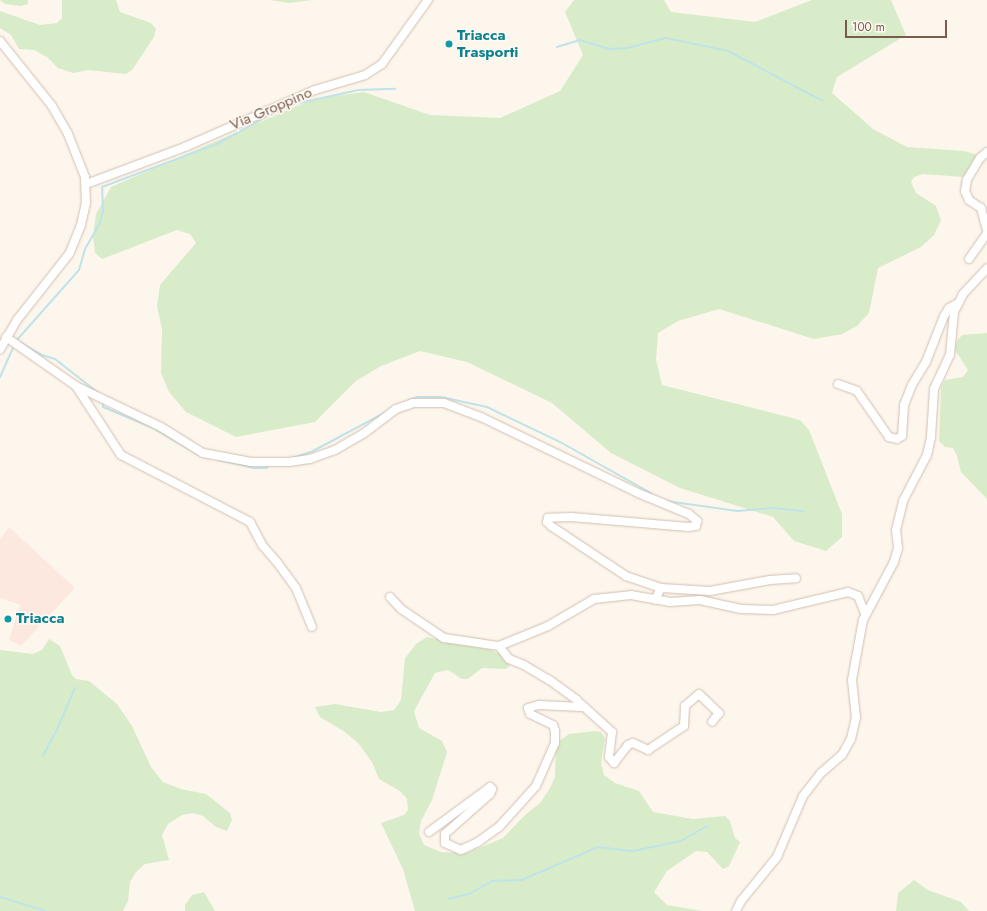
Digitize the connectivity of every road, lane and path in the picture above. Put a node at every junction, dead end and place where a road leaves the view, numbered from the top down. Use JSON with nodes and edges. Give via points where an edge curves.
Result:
{"nodes":[{"id":1,"x":428,"y":0,"type":"edge"},
{"id":2,"x":0,"y":41,"type":"edge"},
{"id":3,"x":987,"y":152,"type":"edge"},
{"id":4,"x":86,"y":184,"type":"junction"},
{"id":5,"x":987,"y":232,"type":"edge"},
{"id":6,"x":970,"y":259,"type":"dead end"},
{"id":7,"x":987,"y":268,"type":"edge"},
{"id":8,"x":958,"y":303,"type":"junction"},
{"id":9,"x":8,"y":338,"type":"junction"},
{"id":10,"x":0,"y":350,"type":"edge"},
{"id":11,"x":838,"y":384,"type":"dead end"},
{"id":12,"x":76,"y":386,"type":"junction"},
{"id":13,"x":796,"y":578,"type":"dead end"},
{"id":14,"x":660,"y":588,"type":"junction"},
{"id":15,"x":390,"y":597,"type":"dead end"},
{"id":16,"x":655,"y":600,"type":"junction"},
{"id":17,"x":865,"y":613,"type":"junction"},
{"id":18,"x":312,"y":626,"type":"dead end"},
{"id":19,"x":499,"y":646,"type":"junction"},
{"id":20,"x":581,"y":704,"type":"junction"},
{"id":21,"x":712,"y":722,"type":"dead end"},
{"id":22,"x":429,"y":832,"type":"dead end"},
{"id":23,"x":736,"y":911,"type":"edge"}],
"edges":[{"from":1,"to":4,"type":"street","name":"Via Groppino","via":[[382,64],[365,75],[315,90],[185,146]]},
{"from":2,"to":4,"type":"street","via":[[52,106],[68,134]]},
{"from":3,"to":5,"type":"street","via":[[967,180],[964,191],[969,200],[981,208]]},
{"from":4,"to":9,"type":"street","via":[[82,225],[69,254]]},
{"from":5,"to":6,"type":"street"},
{"from":7,"to":8,"type":"street","via":[[970,285]]},
{"from":8,"to":11,"type":"street","via":[[949,308],[944,316],[926,362],[912,385],[904,405],[902,436],[897,439],[889,437],[857,391]]},
{"from":8,"to":17,"type":"street","via":[[953,320],[950,355],[934,389],[931,437],[927,454],[903,501],[896,530],[898,548],[894,562]]},
{"from":9,"to":10,"type":"street"},
{"from":9,"to":12,"type":"street"},
{"from":12,"to":14,"type":"street","via":[[161,427],[203,453],[251,462],[310,459],[335,450],[363,434],[396,409],[413,403],[444,403],[480,417],[638,493],[689,514],[697,521],[696,526],[688,528],[571,517],[548,518],[547,522],[551,526],[626,576]]},
{"from":12,"to":18,"type":"street","via":[[121,455],[250,522],[263,546],[296,588]]},
{"from":13,"to":14,"type":"street","via":[[710,591]]},
{"from":14,"to":16,"type":"street"},
{"from":15,"to":19,"type":"street","via":[[401,609],[444,638]]},
{"from":16,"to":17,"type":"street","via":[[700,600],[741,609],[773,610],[848,592],[858,596]]},
{"from":16,"to":19,"type":"street","via":[[640,595],[594,599],[548,626]]},
{"from":17,"to":23,"type":"street","via":[[852,680],[856,718],[851,739],[842,755],[821,773],[803,796],[777,857],[740,901]]},
{"from":19,"to":20,"type":"street","via":[[508,659],[533,670]]},
{"from":20,"to":21,"type":"street","via":[[612,732],[609,757],[614,763],[628,745],[633,743],[648,750],[684,726],[685,706],[698,694],[707,699],[719,713]]},
{"from":20,"to":22,"type":"street","via":[[580,709],[557,705],[528,708],[530,714],[553,725],[555,743],[536,786],[498,827],[478,842],[461,850],[445,843],[445,834],[490,794],[490,786]]}]}
